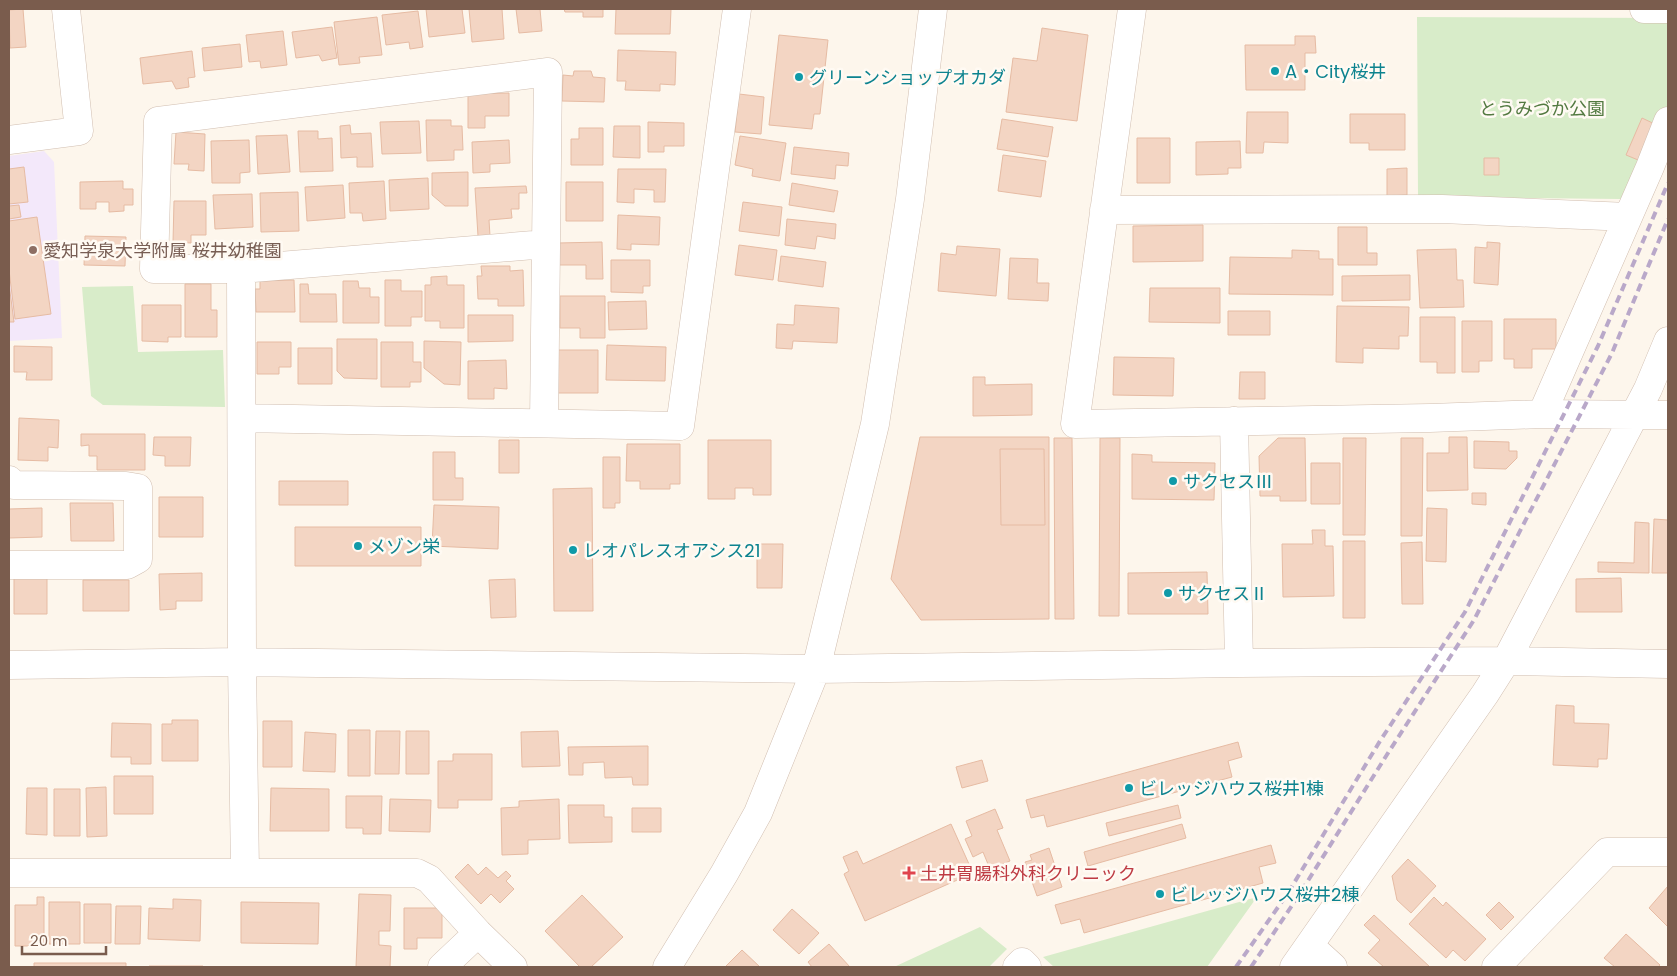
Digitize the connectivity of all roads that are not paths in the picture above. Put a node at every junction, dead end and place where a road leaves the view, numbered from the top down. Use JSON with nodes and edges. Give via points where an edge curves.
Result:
{"nodes":[{"id":1,"x":66,"y":9,"type":"edge"},
{"id":2,"x":737,"y":9,"type":"edge"},
{"id":3,"x":933,"y":9,"type":"edge"},
{"id":4,"x":1132,"y":9,"type":"edge"},
{"id":5,"x":1644,"y":9,"type":"edge"},
{"id":6,"x":1668,"y":9,"type":"edge"},
{"id":7,"x":1668,"y":120,"type":"edge"},
{"id":8,"x":9,"y":140,"type":"edge"},
{"id":9,"x":1104,"y":210,"type":"junction"},
{"id":10,"x":1628,"y":217,"type":"junction"},
{"id":11,"x":546,"y":244,"type":"junction"},
{"id":12,"x":241,"y":269,"type":"junction"},
{"id":13,"x":1668,"y":341,"type":"edge"},
{"id":14,"x":1542,"y":414,"type":"junction"},
{"id":15,"x":1634,"y":415,"type":"junction"},
{"id":16,"x":1668,"y":415,"type":"edge"},
{"id":17,"x":243,"y":418,"type":"junction"},
{"id":18,"x":1234,"y":421,"type":"junction"},
{"id":19,"x":544,"y":424,"type":"junction"},
{"id":20,"x":9,"y":480,"type":"edge"},
{"id":21,"x":9,"y":565,"type":"edge"},
{"id":22,"x":1506,"y":661,"type":"junction"},
{"id":23,"x":242,"y":662,"type":"junction"},
{"id":24,"x":1240,"y":663,"type":"junction"},
{"id":25,"x":1668,"y":664,"type":"edge"},
{"id":26,"x":9,"y":665,"type":"edge"},
{"id":27,"x":816,"y":669,"type":"junction"},
{"id":28,"x":1668,"y":852,"type":"edge"},
{"id":29,"x":9,"y":872,"type":"edge"},
{"id":30,"x":245,"y":872,"type":"junction"},
{"id":31,"x":478,"y":933,"type":"junction"},
{"id":32,"x":1310,"y":946,"type":"junction"},
{"id":33,"x":442,"y":967,"type":"edge"},
{"id":34,"x":513,"y":967,"type":"edge"},
{"id":35,"x":667,"y":967,"type":"edge"},
{"id":36,"x":1016,"y":967,"type":"edge"},
{"id":37,"x":1027,"y":967,"type":"edge"},
{"id":38,"x":1294,"y":967,"type":"edge"},
{"id":39,"x":1333,"y":967,"type":"edge"},
{"id":40,"x":1496,"y":967,"type":"edge"}],
"edges":[{"from":1,"to":8,"type":"street","via":[[79,131]]},
{"from":2,"to":19,"type":"street","via":[[680,426]]},
{"from":3,"to":27,"type":"street","via":[[910,199],[875,424]]},
{"from":4,"to":9,"type":"street"},
{"from":5,"to":6,"type":"street"},
{"from":7,"to":10,"type":"street"},
{"from":9,"to":10,"type":"street","via":[[1442,209]]},
{"from":9,"to":18,"type":"street","via":[[1076,424]]},
{"from":10,"to":14,"type":"street"},
{"from":11,"to":12,"type":"street"},
{"from":11,"to":12,"type":"street","via":[[548,72],[158,120],[154,269]]},
{"from":11,"to":19,"type":"street"},
{"from":12,"to":17,"type":"street"},
{"from":13,"to":15,"type":"street"},
{"from":14,"to":15,"type":"street"},
{"from":14,"to":18,"type":"street"},
{"from":15,"to":16,"type":"street"},
{"from":15,"to":22,"type":"street"},
{"from":17,"to":19,"type":"street"},
{"from":17,"to":23,"type":"street"},
{"from":18,"to":24,"type":"street"},
{"from":20,"to":21,"type":"street","via":[[14,485],[138,488],[138,560],[127,565]]},
{"from":22,"to":24,"type":"street"},
{"from":22,"to":25,"type":"street"},
{"from":22,"to":32,"type":"street"},
{"from":23,"to":26,"type":"street"},
{"from":23,"to":27,"type":"street"},
{"from":23,"to":30,"type":"street"},
{"from":24,"to":27,"type":"street"},
{"from":27,"to":35,"type":"street","via":[[758,813]]},
{"from":28,"to":40,"type":"street","via":[[1607,852]]},
{"from":29,"to":30,"type":"street"},
{"from":30,"to":31,"type":"street","via":[[417,873],[429,879]]},
{"from":31,"to":33,"type":"street"},
{"from":31,"to":34,"type":"street"},
{"from":32,"to":38,"type":"street"},
{"from":32,"to":39,"type":"street"},
{"from":36,"to":37,"type":"street","via":[[1022,962]]}]}
